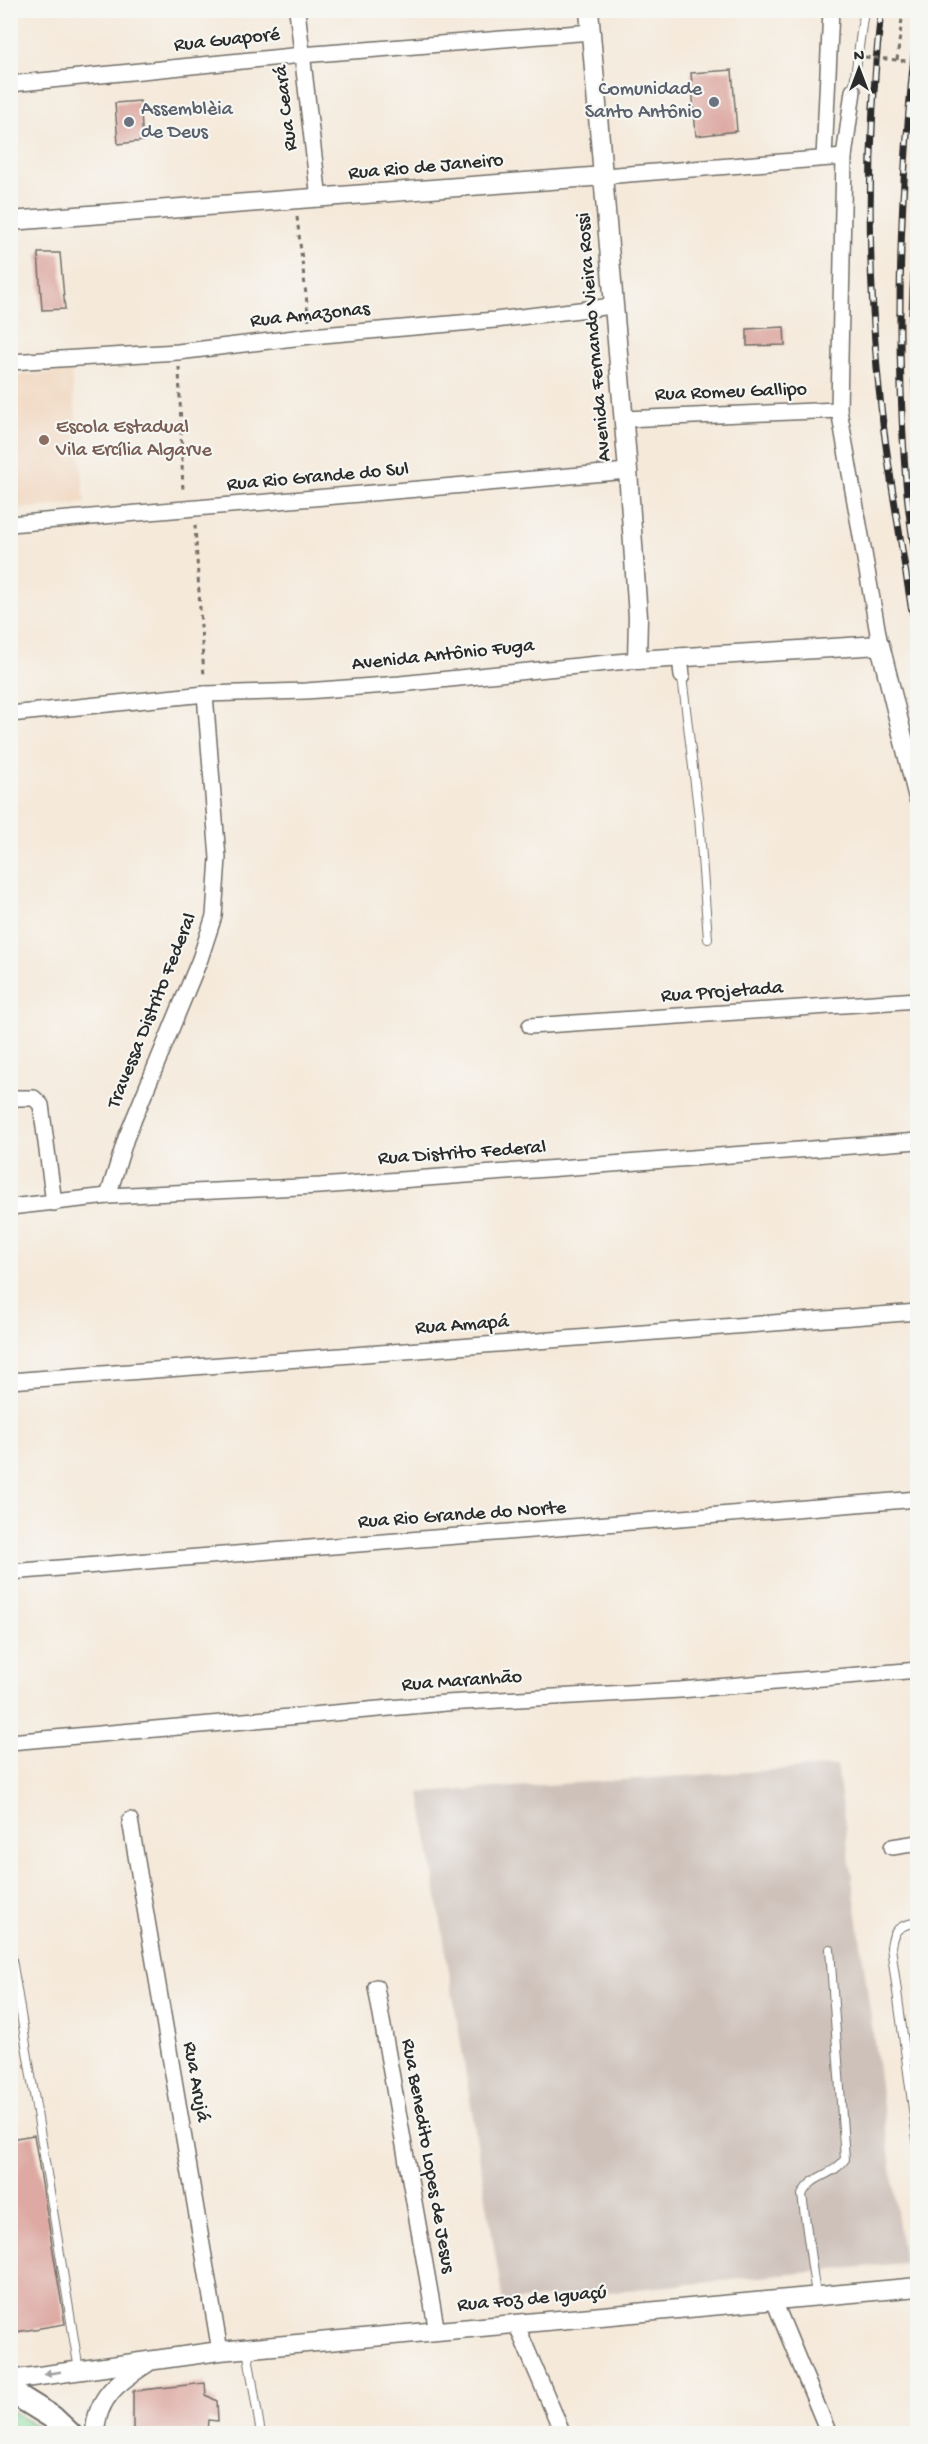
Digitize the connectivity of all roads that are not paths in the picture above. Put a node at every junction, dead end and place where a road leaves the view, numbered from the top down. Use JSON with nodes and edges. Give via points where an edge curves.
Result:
{"nodes":[{"id":1,"x":297,"y":10,"type":"edge"},
{"id":2,"x":590,"y":10,"type":"edge"},
{"id":3,"x":831,"y":10,"type":"edge"},
{"id":4,"x":864,"y":10,"type":"edge"},
{"id":5,"x":591,"y":32,"type":"junction"},
{"id":6,"x":302,"y":55,"type":"junction"},
{"id":7,"x":10,"y":84,"type":"edge"},
{"id":8,"x":853,"y":91,"type":"joint"},
{"id":9,"x":844,"y":157,"type":"junction"},
{"id":10,"x":824,"y":158,"type":"junction"},
{"id":11,"x":604,"y":176,"type":"junction"},
{"id":12,"x":319,"y":200,"type":"junction"},
{"id":13,"x":10,"y":221,"type":"edge"},
{"id":14,"x":613,"y":306,"type":"junction"},
{"id":15,"x":10,"y":362,"type":"edge"},
{"id":16,"x":839,"y":410,"type":"junction"},
{"id":17,"x":624,"y":419,"type":"junction"},
{"id":18,"x":628,"y":471,"type":"junction"},
{"id":19,"x":10,"y":524,"type":"edge"},
{"id":20,"x":880,"y":645,"type":"junction"},
{"id":21,"x":680,"y":656,"type":"junction"},
{"id":22,"x":637,"y":660,"type":"junction"},
{"id":23,"x":682,"y":676,"type":"joint"},
{"id":24,"x":205,"y":694,"type":"junction"},
{"id":25,"x":10,"y":714,"type":"edge"},
{"id":26,"x":918,"y":798,"type":"edge"},
{"id":27,"x":708,"y":939,"type":"dead end"},
{"id":28,"x":918,"y":1000,"type":"edge"},
{"id":29,"x":530,"y":1026,"type":"dead end"},
{"id":30,"x":10,"y":1098,"type":"edge"},
{"id":31,"x":918,"y":1141,"type":"edge"},
{"id":32,"x":108,"y":1196,"type":"junction"},
{"id":33,"x":54,"y":1203,"type":"junction"},
{"id":34,"x":10,"y":1207,"type":"edge"},
{"id":35,"x":918,"y":1312,"type":"edge"},
{"id":36,"x":10,"y":1381,"type":"edge"},
{"id":37,"x":918,"y":1499,"type":"edge"},
{"id":38,"x":10,"y":1572,"type":"edge"},
{"id":39,"x":918,"y":1670,"type":"edge"},
{"id":40,"x":10,"y":1742,"type":"edge"},
{"id":41,"x":130,"y":1820,"type":"dead end"},
{"id":42,"x":918,"y":1843,"type":"edge"},
{"id":43,"x":892,"y":1847,"type":"dead end"},
{"id":44,"x":918,"y":1922,"type":"edge"},
{"id":45,"x":830,"y":1949,"type":"dead end"},
{"id":46,"x":11,"y":1953,"type":"edge"},
{"id":47,"x":376,"y":1987,"type":"dead end"},
{"id":48,"x":918,"y":2146,"type":"edge"},
{"id":49,"x":918,"y":2287,"type":"edge"},
{"id":50,"x":816,"y":2297,"type":"junction"},
{"id":51,"x":774,"y":2301,"type":"junction"},
{"id":52,"x":516,"y":2324,"type":"junction"},
{"id":53,"x":437,"y":2332,"type":"junction"},
{"id":54,"x":247,"y":2349,"type":"junction"},
{"id":55,"x":220,"y":2352,"type":"junction"},
{"id":56,"x":151,"y":2360,"type":"junction"},
{"id":57,"x":79,"y":2370,"type":"junction"},
{"id":58,"x":10,"y":2380,"type":"edge"},
{"id":59,"x":10,"y":2391,"type":"edge"},
{"id":60,"x":70,"y":2433,"type":"edge"},
{"id":61,"x":95,"y":2433,"type":"edge"},
{"id":62,"x":261,"y":2433,"type":"edge"},
{"id":63,"x":563,"y":2433,"type":"edge"},
{"id":64,"x":829,"y":2433,"type":"edge"}],
"edges":[{"from":1,"to":6,"type":"street","name":"Rua Ceará"},
{"from":2,"to":5,"type":"street","name":"Avenida Fernando Vieira Rossi"},
{"from":3,"to":10,"type":"street"},
{"from":4,"to":8,"type":"lane"},
{"from":5,"to":6,"type":"street","name":"Rua Guaporé"},
{"from":5,"to":11,"type":"street","name":"Avenida Fernando Vieira Rossi"},
{"from":6,"to":7,"type":"street","name":"Rua Guaporé"},
{"from":6,"to":12,"type":"street","name":"Rua Ceará"},
{"from":8,"to":9,"type":"street"},
{"from":9,"to":10,"type":"street","name":"Rua Rio de Janeiro"},
{"from":9,"to":16,"type":"street"},
{"from":10,"to":11,"type":"street","name":"Rua Rio de Janeiro"},
{"from":11,"to":12,"type":"street","name":"Rua Rio de Janeiro"},
{"from":11,"to":14,"type":"street","name":"Avenida Fernando Vieira Rossi"},
{"from":12,"to":13,"type":"street","name":"Rua Rio de Janeiro"},
{"from":14,"to":15,"type":"street","name":"Rua Amazonas","via":[[178,352]]},
{"from":14,"to":17,"type":"street","name":"Avenida Fernando Vieira Rossi"},
{"from":16,"to":17,"type":"street","name":"Rua Romeu Gallipo"},
{"from":16,"to":20,"type":"street"},
{"from":17,"to":18,"type":"street","name":"Avenida Fernando Vieira Rossi"},
{"from":18,"to":19,"type":"street","name":"Rua Rio Grande do Sul"},
{"from":18,"to":22,"type":"street","name":"Avenida Fernando Vieira Rossi","via":[[638,617]]},
{"from":20,"to":21,"type":"street","name":"Avenida Antônio Fuga"},
{"from":20,"to":26,"type":"street"},
{"from":21,"to":22,"type":"street","name":"Avenida Antônio Fuga"},
{"from":21,"to":23,"type":"street"},
{"from":22,"to":24,"type":"street","name":"Avenida Antônio Fuga","via":[[400,684]]},
{"from":23,"to":27,"type":"lane","via":[[699,817]]},
{"from":24,"to":25,"type":"street","name":"Avenida Antônio Fuga"},
{"from":24,"to":32,"type":"street","name":"Travessa Distrito Federal","via":[[218,858],[214,916],[130,1128]]},
{"from":28,"to":29,"type":"street","name":"Rua Projetada"},
{"from":30,"to":33,"type":"street","via":[[34,1098],[41,1105]]},
{"from":31,"to":32,"type":"street","name":"Rua Distrito Federal","via":[[320,1186]]},
{"from":32,"to":33,"type":"street","name":"Rua Distrito Federal"},
{"from":33,"to":34,"type":"street","name":"Rua Distrito Federal"},
{"from":35,"to":36,"type":"street","name":"Rua Amapá"},
{"from":37,"to":38,"type":"street","name":"Rua Rio Grande do Norte"},
{"from":39,"to":40,"type":"street","name":"Rua Maranhão","via":[[680,1690],[446,1703]]},
{"from":41,"to":55,"type":"street","name":"Rua Arujá"},
{"from":42,"to":43,"type":"street"},
{"from":44,"to":48,"type":"lane","via":[[898,1927],[892,1934],[891,1947]]},
{"from":45,"to":50,"type":"lane","via":[[845,2159],[840,2167],[807,2184],[802,2194]]},
{"from":46,"to":57,"type":"lane"},
{"from":47,"to":53,"type":"street","name":"Rua Benedito Lopes de Jesus"},
{"from":49,"to":50,"type":"street","name":"Rua Foz de Iguaçú"},
{"from":50,"to":51,"type":"street","name":"Rua Foz de Iguaçú"},
{"from":51,"to":52,"type":"street","name":"Rua Foz de Iguaçú"},
{"from":51,"to":64,"type":"street"},
{"from":52,"to":53,"type":"street","name":"Rua Foz de Iguaçú"},
{"from":52,"to":63,"type":"street"},
{"from":53,"to":54,"type":"street","name":"Rua Foz de Iguaçú"},
{"from":54,"to":55,"type":"street","name":"Rua Foz de Iguaçú"},
{"from":54,"to":62,"type":"lane"},
{"from":55,"to":56,"type":"street","name":"Rua Foz de Iguaçú"},
{"from":56,"to":57,"type":"street","name":"Rua Foz de Iguaçú"},
{"from":56,"to":61,"type":"street","name":"Rua Foz de Iguaçú","via":[[118,2382],[103,2399]]},
{"from":57,"to":58,"type":"street","name":"Rua Foz de Iguaçú","one_way":true},
{"from":59,"to":60,"type":"main road"}]}
